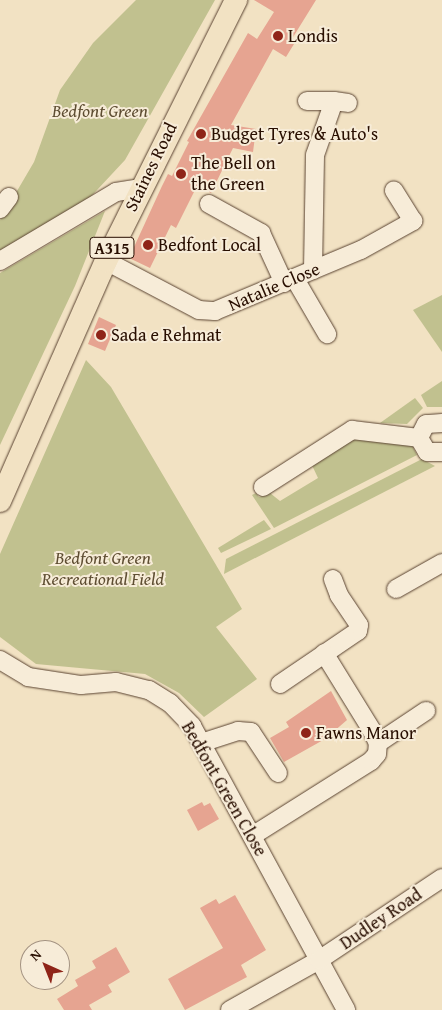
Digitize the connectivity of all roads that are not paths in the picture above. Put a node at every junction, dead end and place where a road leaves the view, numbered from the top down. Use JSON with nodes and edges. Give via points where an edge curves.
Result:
{"nodes":[{"id":1,"x":236,"y":0,"type":"edge"},
{"id":2,"x":307,"y":101,"type":"dead end"},
{"id":3,"x":140,"y":188,"type":"junction"},
{"id":4,"x":394,"y":191,"type":"dead end"},
{"id":5,"x":209,"y":204,"type":"dead end"},
{"id":6,"x":0,"y":260,"type":"edge"},
{"id":7,"x":106,"y":261,"type":"junction"},
{"id":8,"x":313,"y":270,"type":"junction"},
{"id":9,"x":290,"y":281,"type":"junction"},
{"id":10,"x":326,"y":334,"type":"dead end"},
{"id":11,"x":442,"y":424,"type":"edge"},
{"id":12,"x":419,"y":438,"type":"junction"},
{"id":13,"x":440,"y":457,"type":"edge"},
{"id":14,"x":263,"y":487,"type":"dead end"},
{"id":15,"x":0,"y":501,"type":"edge"},
{"id":16,"x":439,"y":565,"type":"edge"},
{"id":17,"x":334,"y":579,"type":"dead end"},
{"id":18,"x":396,"y":589,"type":"dead end"},
{"id":19,"x":324,"y":654,"type":"junction"},
{"id":20,"x":0,"y":660,"type":"edge"},
{"id":21,"x":280,"y":684,"type":"dead end"},
{"id":22,"x":426,"y":710,"type":"dead end"},
{"id":23,"x":201,"y":743,"type":"junction"},
{"id":24,"x":378,"y":743,"type":"junction"},
{"id":25,"x":278,"y":773,"type":"dead end"},
{"id":26,"x":252,"y":836,"type":"junction"},
{"id":27,"x":442,"y":878,"type":"edge"},
{"id":28,"x":319,"y":960,"type":"junction"},
{"id":29,"x":230,"y":1010,"type":"edge"},
{"id":30,"x":346,"y":1010,"type":"edge"}],
"edges":[{"from":1,"to":3,"type":"main road","name":"Staines Road","number":"A315"},
{"from":2,"to":8,"type":"street","via":[[341,102],[315,155]]},
{"from":3,"to":6,"type":"street","via":[[116,192]]},
{"from":3,"to":7,"type":"main road","name":"Staines Road","number":"A315"},
{"from":4,"to":8,"type":"street","name":"Natalie Close","via":[[412,221],[361,250]]},
{"from":5,"to":9,"type":"street","via":[[261,233]]},
{"from":7,"to":9,"type":"street","name":"Natalie Close","via":[[199,310],[215,311],[232,306]]},
{"from":7,"to":15,"type":"main road","name":"Staines Road","number":"A315"},
{"from":8,"to":9,"type":"street","name":"Natalie Close"},
{"from":9,"to":10,"type":"street"},
{"from":11,"to":12,"type":"street","via":[[426,424]]},
{"from":12,"to":13,"type":"street","via":[[427,452]]},
{"from":12,"to":14,"type":"street","via":[[352,430]]},
{"from":16,"to":18,"type":"street"},
{"from":17,"to":19,"type":"street","via":[[339,595],[359,625],[358,631]]},
{"from":19,"to":21,"type":"street"},
{"from":19,"to":24,"type":"street"},
{"from":20,"to":23,"type":"street","name":"Bedfont Green Close","via":[[28,677],[81,685],[116,682],[149,690],[170,703],[192,726]]},
{"from":22,"to":24,"type":"street"},
{"from":23,"to":25,"type":"street","via":[[238,730],[251,732]]},
{"from":23,"to":26,"type":"street","name":"Bedfont Green Close"},
{"from":24,"to":26,"type":"street","via":[[371,761]]},
{"from":26,"to":28,"type":"street","name":"Bedfont Green Close"},
{"from":27,"to":28,"type":"street","name":"Dudley Road"},
{"from":28,"to":29,"type":"street","name":"Dudley Road"},
{"from":28,"to":30,"type":"street","name":"Bedfont Green Close"}]}
